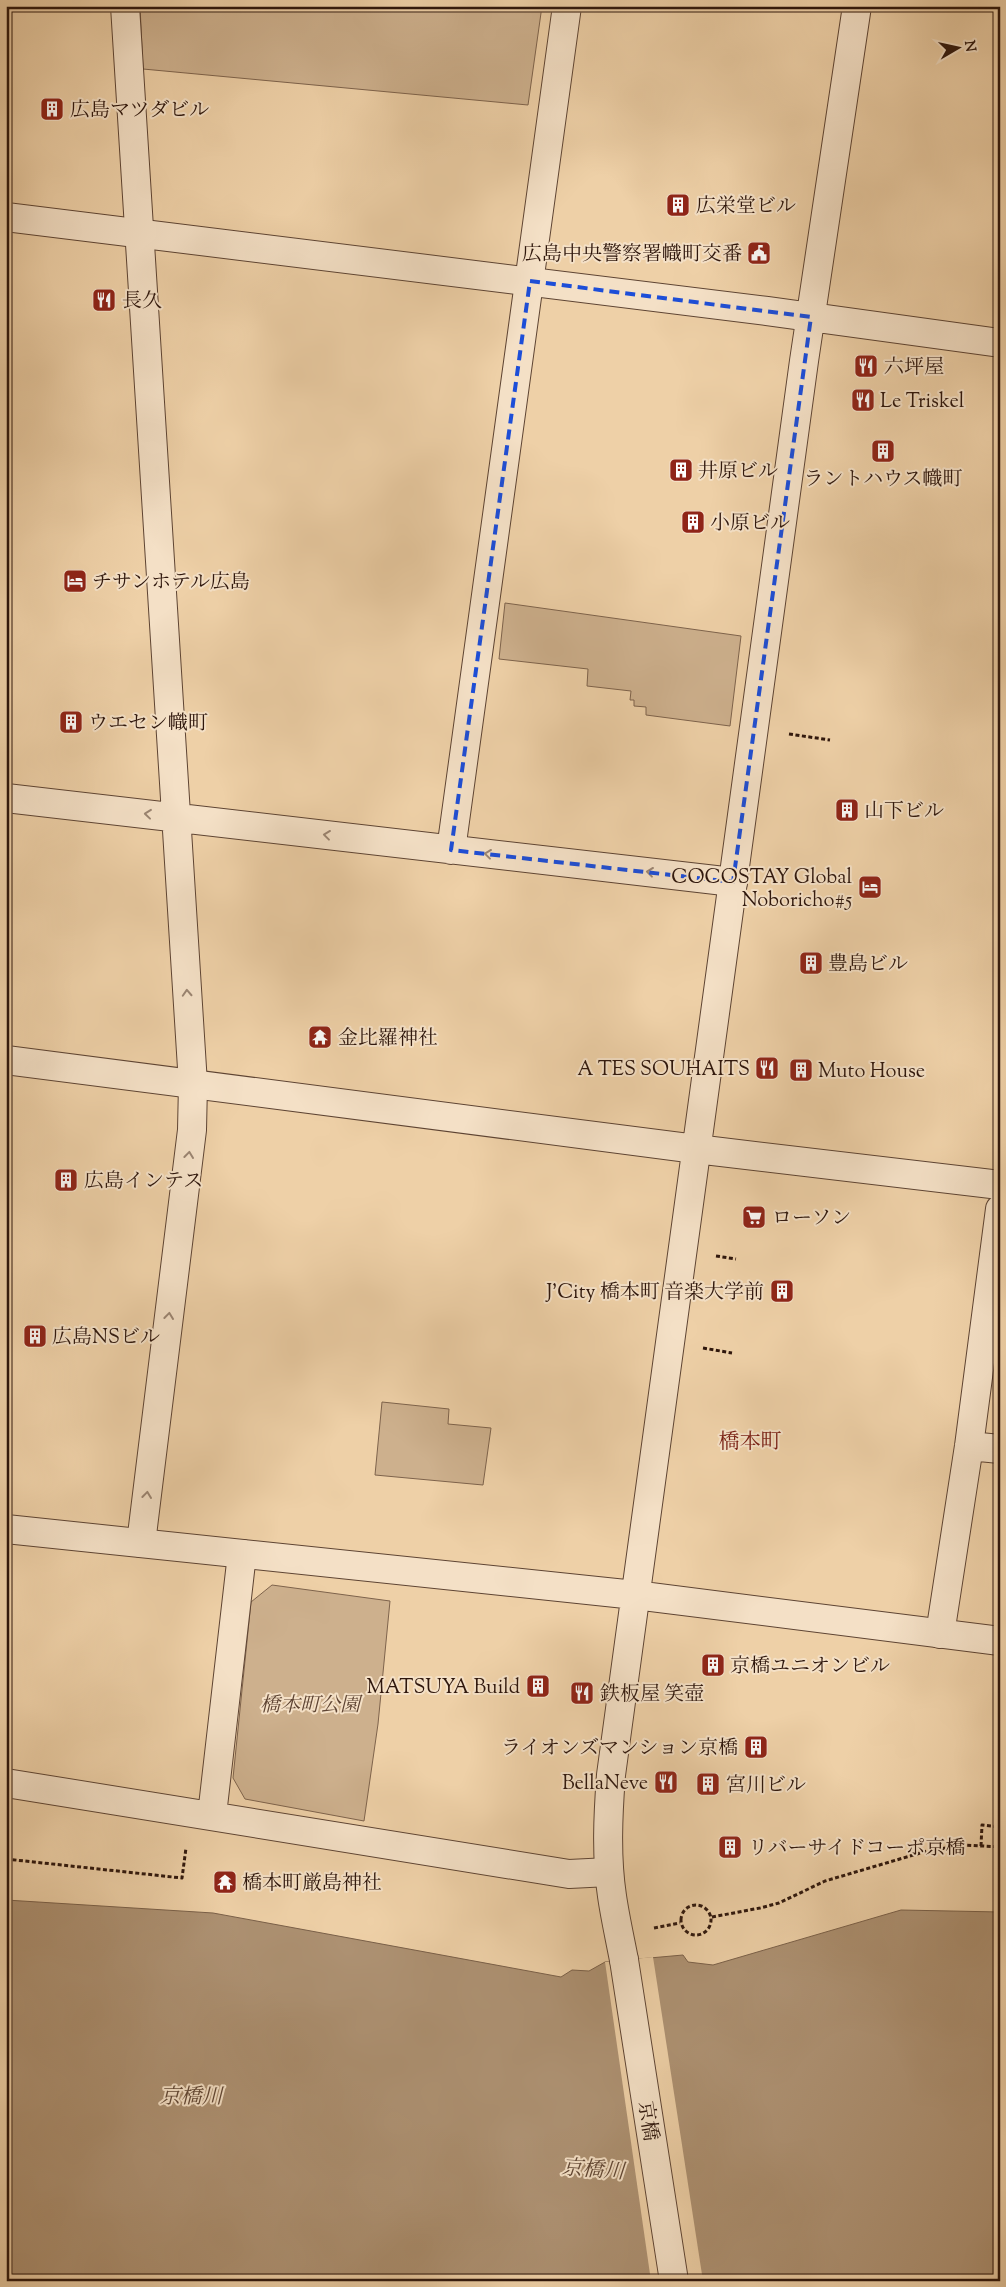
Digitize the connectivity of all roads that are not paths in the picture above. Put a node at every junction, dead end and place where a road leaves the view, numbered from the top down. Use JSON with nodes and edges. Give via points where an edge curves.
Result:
{"nodes":[{"id":1,"x":125,"y":6,"type":"edge"},
{"id":2,"x":566,"y":6,"type":"edge"},
{"id":3,"x":857,"y":6,"type":"edge"},
{"id":4,"x":6,"y":217,"type":"edge"},
{"id":5,"x":140,"y":234,"type":"junction"},
{"id":6,"x":530,"y":281,"type":"junction"},
{"id":7,"x":811,"y":317,"type":"junction"},
{"id":8,"x":1000,"y":343,"type":"edge"},
{"id":9,"x":6,"y":798,"type":"edge"},
{"id":10,"x":177,"y":817,"type":"junction"},
{"id":11,"x":451,"y":850,"type":"junction"},
{"id":12,"x":733,"y":882,"type":"junction"},
{"id":13,"x":6,"y":1060,"type":"edge"},
{"id":14,"x":193,"y":1084,"type":"junction"},
{"id":15,"x":696,"y":1149,"type":"junction"},
{"id":16,"x":1000,"y":1185,"type":"edge"},
{"id":17,"x":1000,"y":1208,"type":"edge"},
{"id":18,"x":969,"y":1446,"type":"junction"},
{"id":19,"x":1000,"y":1449,"type":"edge"},
{"id":20,"x":6,"y":1529,"type":"edge"},
{"id":21,"x":141,"y":1543,"type":"junction"},
{"id":22,"x":242,"y":1554,"type":"junction"},
{"id":23,"x":635,"y":1595,"type":"junction"},
{"id":24,"x":940,"y":1634,"type":"junction"},
{"id":25,"x":1000,"y":1641,"type":"edge"},
{"id":26,"x":6,"y":1783,"type":"edge"},
{"id":27,"x":212,"y":1815,"type":"junction"},
{"id":28,"x":609,"y":1872,"type":"junction"},
{"id":29,"x":674,"y":2281,"type":"edge"}],
"edges":[{"from":1,"to":5,"type":"street"},
{"from":2,"to":6,"type":"street"},
{"from":3,"to":7,"type":"street","name":"京橋"},
{"from":4,"to":5,"type":"street"},
{"from":5,"to":6,"type":"street"},
{"from":5,"to":10,"type":"street"},
{"from":6,"to":7,"type":"street"},
{"from":6,"to":11,"type":"street"},
{"from":7,"to":8,"type":"street"},
{"from":7,"to":12,"type":"street","name":"京橋"},
{"from":10,"to":9,"type":"street","one_way":true},
{"from":11,"to":10,"type":"street","one_way":true},
{"from":14,"to":10,"type":"street","one_way":true},
{"from":12,"to":11,"type":"street","one_way":true},
{"from":12,"to":15,"type":"street","name":"京橋"},
{"from":13,"to":14,"type":"street"},
{"from":14,"to":15,"type":"street"},
{"from":21,"to":14,"type":"street","one_way":true,"via":[[192,1130]]},
{"from":15,"to":16,"type":"street"},
{"from":15,"to":23,"type":"street","name":"京橋"},
{"from":17,"to":18,"type":"street"},
{"from":18,"to":19,"type":"street"},
{"from":18,"to":24,"type":"street"},
{"from":20,"to":21,"type":"street"},
{"from":21,"to":22,"type":"street"},
{"from":22,"to":23,"type":"street"},
{"from":22,"to":27,"type":"street"},
{"from":23,"to":24,"type":"street"},
{"from":23,"to":28,"type":"street","name":"京橋","via":[[611,1776]]},
{"from":24,"to":25,"type":"street"},
{"from":26,"to":27,"type":"street"},
{"from":27,"to":28,"type":"street","via":[[568,1874]]},
{"from":28,"to":29,"type":"street","name":"京橋"}]}
